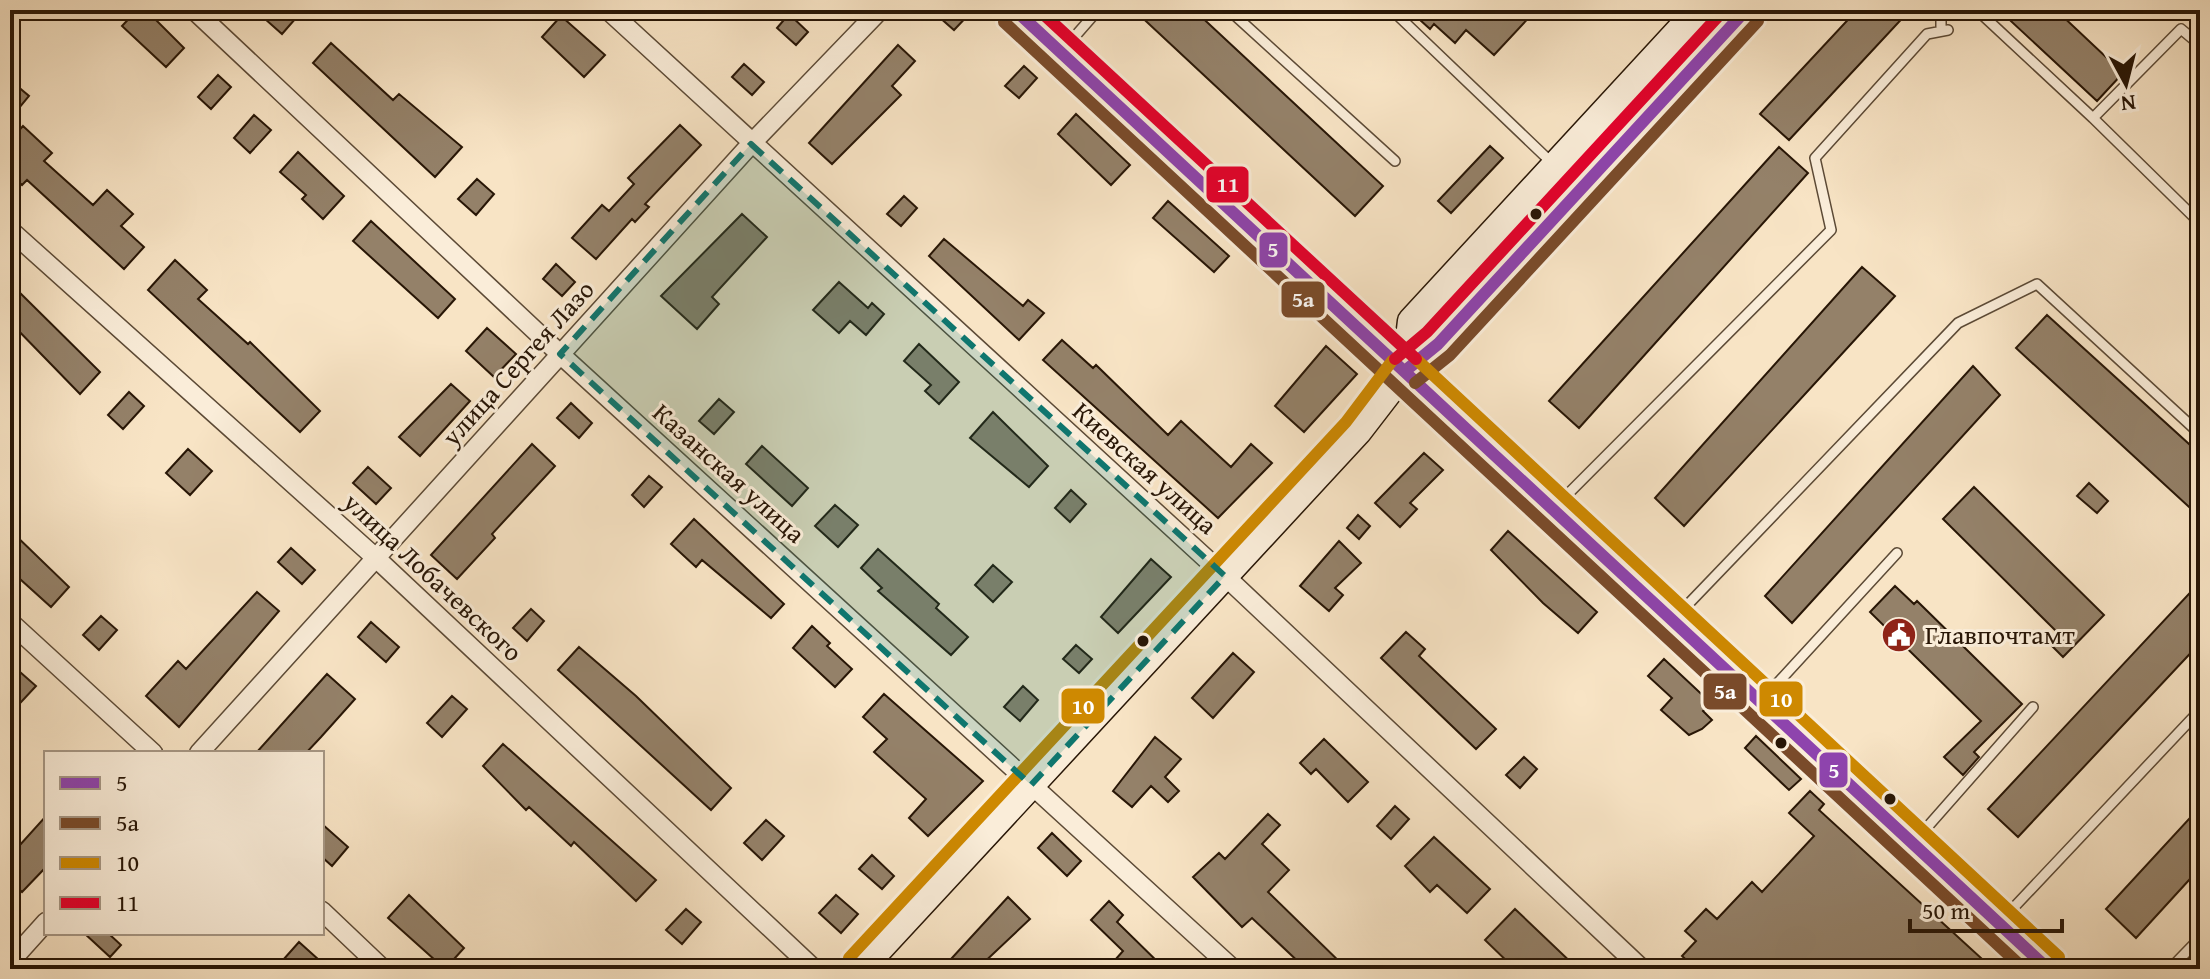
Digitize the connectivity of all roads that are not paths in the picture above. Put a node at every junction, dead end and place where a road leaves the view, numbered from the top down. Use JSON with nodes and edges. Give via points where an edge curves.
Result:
{"nodes":[{"id":1,"x":194,"y":10,"type":"edge"},
{"id":2,"x":608,"y":10,"type":"edge"},
{"id":3,"x":880,"y":10,"type":"edge"},
{"id":4,"x":1015,"y":10,"type":"edge"},
{"id":5,"x":1098,"y":10,"type":"edge"},
{"id":6,"x":1229,"y":10,"type":"edge"},
{"id":7,"x":1392,"y":10,"type":"edge"},
{"id":8,"x":1698,"y":10,"type":"edge"},
{"id":9,"x":1746,"y":10,"type":"edge"},
{"id":10,"x":1941,"y":10,"type":"edge"},
{"id":11,"x":1977,"y":10,"type":"edge"},
{"id":12,"x":2200,"y":45,"type":"edge"},
{"id":13,"x":1061,"y":52,"type":"junction"},
{"id":14,"x":2093,"y":118,"type":"junction"},
{"id":15,"x":751,"y":144,"type":"junction"},
{"id":16,"x":1395,"y":161,"type":"dead end"},
{"id":17,"x":1555,"y":165,"type":"junction"},
{"id":18,"x":2200,"y":223,"type":"edge"},
{"id":19,"x":10,"y":230,"type":"edge"},
{"id":20,"x":560,"y":354,"type":"junction"},
{"id":21,"x":1405,"y":371,"type":"junction"},
{"id":22,"x":2200,"y":434,"type":"edge"},
{"id":23,"x":1552,"y":510,"type":"junction"},
{"id":24,"x":1897,"y":553,"type":"dead end"},
{"id":25,"x":377,"y":559,"type":"junction"},
{"id":26,"x":1225,"y":576,"type":"junction"},
{"id":27,"x":1672,"y":621,"type":"junction"},
{"id":28,"x":10,"y":622,"type":"edge"},
{"id":29,"x":1759,"y":702,"type":"junction"},
{"id":30,"x":2033,"y":707,"type":"dead end"},
{"id":31,"x":2200,"y":710,"type":"edge"},
{"id":32,"x":151,"y":751,"type":"edge"},
{"id":33,"x":201,"y":751,"type":"edge"},
{"id":34,"x":1031,"y":785,"type":"junction"},
{"id":35,"x":1913,"y":844,"type":"junction"},
{"id":36,"x":324,"y":913,"type":"edge"},
{"id":37,"x":1999,"y":923,"type":"junction"},
{"id":38,"x":44,"y":924,"type":"edge"},
{"id":39,"x":2200,"y":938,"type":"edge"},
{"id":40,"x":10,"y":962,"type":"edge"},
{"id":41,"x":1631,"y":965,"type":"edge"},
{"id":42,"x":383,"y":969,"type":"edge"},
{"id":43,"x":814,"y":969,"type":"edge"},
{"id":44,"x":861,"y":969,"type":"edge"},
{"id":45,"x":1233,"y":969,"type":"edge"},
{"id":46,"x":2048,"y":969,"type":"edge"},
{"id":47,"x":2170,"y":969,"type":"edge"}],
"edges":[{"from":1,"to":20,"type":"street","name":"Казанская улица"},
{"from":2,"to":15,"type":"street","name":"Киевская улица"},
{"from":3,"to":15,"type":"street","name":"улица Сергея Лазо"},
{"from":4,"to":13,"type":"main road"},
{"from":5,"to":13,"type":"lane"},
{"from":6,"to":16,"type":"lane"},
{"from":7,"to":17,"type":"lane"},
{"from":8,"to":17,"type":"main road"},
{"from":9,"to":21,"type":"main road","via":[[1438,344]]},
{"from":10,"to":23,"type":"lane","via":[[1945,31],[1927,34],[1815,158],[1831,230]]},
{"from":11,"to":14,"type":"lane"},
{"from":12,"to":14,"type":"lane","via":[[2181,29]]},
{"from":13,"to":21,"type":"main road"},
{"from":14,"to":18,"type":"lane"},
{"from":15,"to":20,"type":"street","name":"улица Сергея Лазо"},
{"from":15,"to":26,"type":"street","name":"Киевская улица"},
{"from":17,"to":21,"type":"main road","via":[[1411,321]]},
{"from":19,"to":25,"type":"street","name":"улица Лобачевского"},
{"from":20,"to":25,"type":"street","name":"улица Сергея Лазо"},
{"from":20,"to":34,"type":"street","name":"Казанская улица"},
{"from":21,"to":23,"type":"main road"},
{"from":21,"to":26,"type":"main road","via":[[1358,432]]},
{"from":22,"to":27,"type":"lane","via":[[2037,284],[1958,323]]},
{"from":23,"to":27,"type":"main road"},
{"from":24,"to":29,"type":"lane"},
{"from":25,"to":33,"type":"street","name":"улица Сергея Лазо"},
{"from":25,"to":43,"type":"street","name":"улица Лобачевского"},
{"from":26,"to":34,"type":"main road"},
{"from":26,"to":41,"type":"street","name":"Киевская улица"},
{"from":27,"to":29,"type":"main road"},
{"from":28,"to":32,"type":"street"},
{"from":29,"to":35,"type":"main road"},
{"from":30,"to":35,"type":"lane"},
{"from":31,"to":37,"type":"lane"},
{"from":34,"to":44,"type":"main road"},
{"from":34,"to":45,"type":"street","name":"Казанская улица"},
{"from":35,"to":37,"type":"main road"},
{"from":36,"to":42,"type":"street"},
{"from":37,"to":46,"type":"main road"},
{"from":38,"to":40,"type":"street"},
{"from":39,"to":47,"type":"lane"}]}
